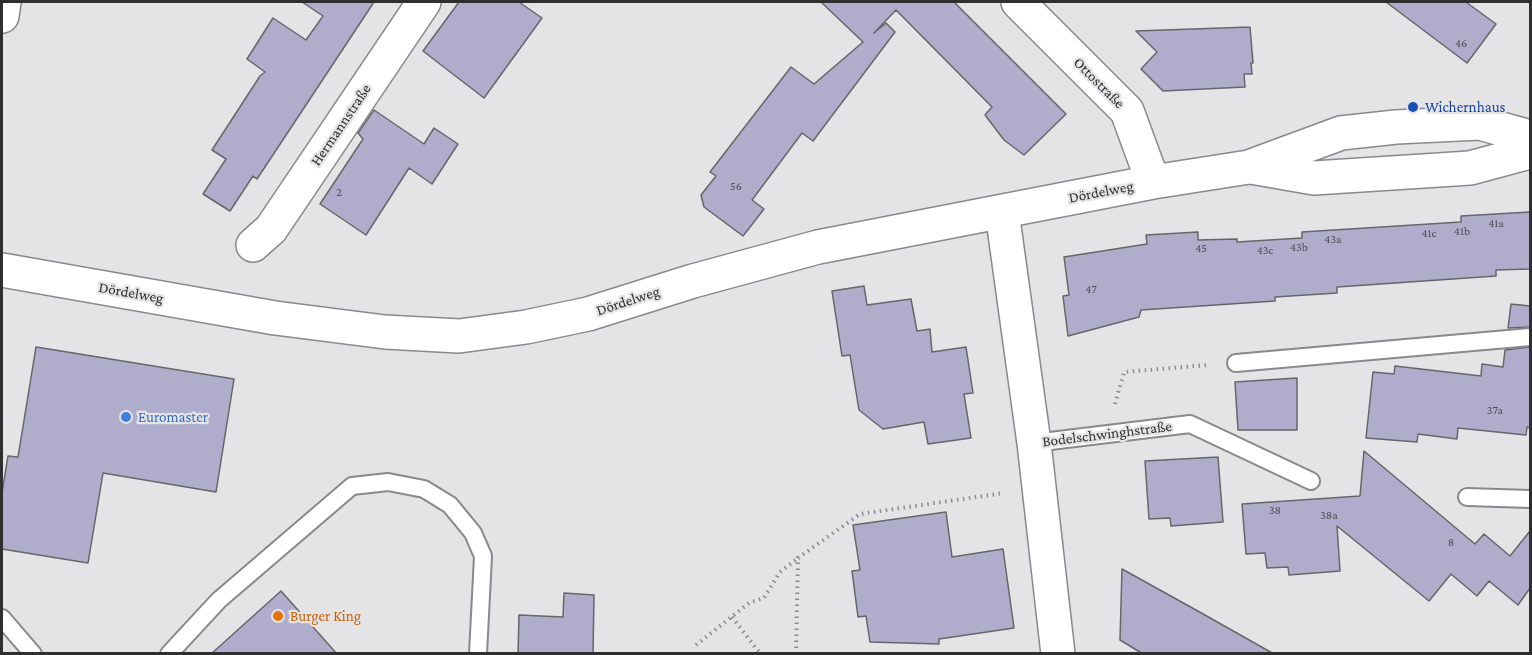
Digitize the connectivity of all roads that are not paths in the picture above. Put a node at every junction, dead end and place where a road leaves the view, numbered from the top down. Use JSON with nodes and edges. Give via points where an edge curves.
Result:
{"nodes":[{"id":1,"x":3,"y":2,"type":"edge"},
{"id":2,"x":424,"y":2,"type":"edge"},
{"id":3,"x":1018,"y":2,"type":"edge"},
{"id":4,"x":2,"y":16,"type":"edge"},
{"id":5,"x":1530,"y":137,"type":"edge"},
{"id":6,"x":1530,"y":152,"type":"edge"},
{"id":7,"x":1249,"y":166,"type":"junction"},
{"id":8,"x":1153,"y":182,"type":"junction"},
{"id":9,"x":1002,"y":212,"type":"junction"},
{"id":10,"x":253,"y":245,"type":"dead end"},
{"id":11,"x":2,"y":270,"type":"edge"},
{"id":12,"x":1530,"y":337,"type":"edge"},
{"id":13,"x":1236,"y":363,"type":"road end"},
{"id":14,"x":1034,"y":443,"type":"junction"},
{"id":15,"x":1311,"y":480,"type":"dead end"},
{"id":16,"x":1467,"y":497,"type":"dead end"},
{"id":17,"x":1530,"y":499,"type":"edge"},
{"id":18,"x":2,"y":618,"type":"edge"},
{"id":19,"x":33,"y":654,"type":"edge"},
{"id":20,"x":169,"y":654,"type":"edge"},
{"id":21,"x":478,"y":654,"type":"edge"},
{"id":22,"x":1058,"y":654,"type":"edge"}],
"edges":[{"from":1,"to":4,"type":"street"},
{"from":2,"to":10,"type":"street","name":"Hermannstraße","via":[[271,230]]},
{"from":3,"to":8,"type":"street","name":"Ottostraße","via":[[1127,111]]},
{"from":5,"to":7,"type":"street","name":"Dördelweg","via":[[1480,123],[1396,127],[1341,133]]},
{"from":6,"to":7,"type":"street","name":"Dördelweg","via":[[1470,168],[1314,178]]},
{"from":7,"to":8,"type":"street","name":"Dördelweg"},
{"from":8,"to":9,"type":"street","name":"Dördelweg"},
{"from":9,"to":11,"type":"street","name":"Dördelweg","via":[[818,247],[588,314],[459,336],[385,332],[275,318]]},
{"from":9,"to":14,"type":"street","name":"Bodelschwinghstraße"},
{"from":12,"to":13,"type":"lane"},
{"from":14,"to":15,"type":"lane","name":"Bodelschwinghstraße","via":[[1190,424]]},
{"from":14,"to":22,"type":"street","name":"Bodelschwinghstraße"},
{"from":16,"to":17,"type":"lane"},
{"from":18,"to":19,"type":"lane"},
{"from":20,"to":21,"type":"lane","via":[[219,600],[352,486],[388,482],[424,489],[450,505],[473,533],[483,556]]}]}
